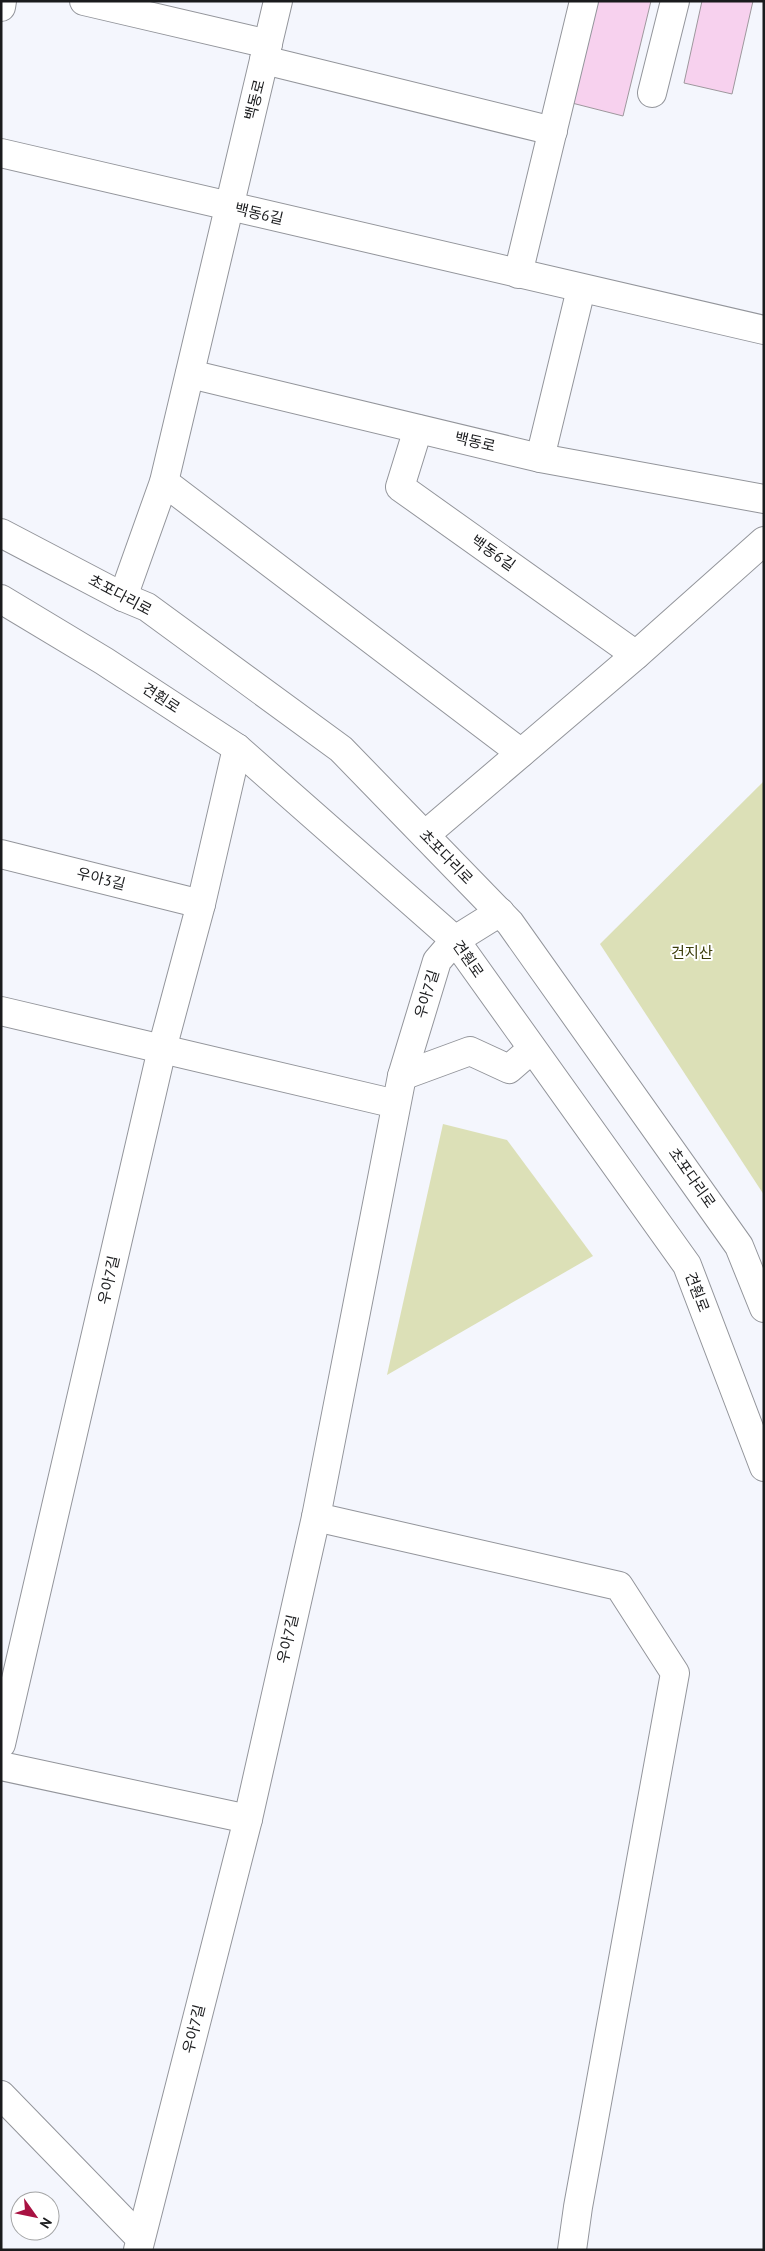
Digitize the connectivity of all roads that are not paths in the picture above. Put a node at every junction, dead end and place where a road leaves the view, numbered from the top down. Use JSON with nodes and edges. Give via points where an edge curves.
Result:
{"nodes":[{"id":1,"x":2,"y":1,"type":"edge"},
{"id":2,"x":84,"y":1,"type":"edge"},
{"id":3,"x":278,"y":1,"type":"edge"},
{"id":4,"x":584,"y":1,"type":"edge"},
{"id":5,"x":675,"y":1,"type":"edge"},
{"id":6,"x":1,"y":7,"type":"edge"},
{"id":7,"x":266,"y":52,"type":"junction"},
{"id":8,"x":652,"y":93,"type":"dead end"},
{"id":9,"x":553,"y":131,"type":"junction"},
{"id":10,"x":1,"y":153,"type":"edge"},
{"id":11,"x":229,"y":207,"type":"junction"},
{"id":12,"x":518,"y":274,"type":"junction"},
{"id":13,"x":581,"y":289,"type":"junction"},
{"id":14,"x":764,"y":330,"type":"edge"},
{"id":15,"x":190,"y":374,"type":"junction"},
{"id":16,"x":418,"y":429,"type":"junction"},
{"id":17,"x":540,"y":458,"type":"junction"},
{"id":18,"x":164,"y":482,"type":"junction"},
{"id":19,"x":764,"y":499,"type":"edge"},
{"id":20,"x":1,"y":533,"type":"edge"},
{"id":21,"x":764,"y":541,"type":"edge"},
{"id":22,"x":123,"y":597,"type":"junction"},
{"id":23,"x":1,"y":599,"type":"edge"},
{"id":24,"x":636,"y":655,"type":"junction"},
{"id":25,"x":237,"y":748,"type":"junction"},
{"id":26,"x":521,"y":753,"type":"junction"},
{"id":27,"x":425,"y":835,"type":"junction"},
{"id":28,"x":1,"y":854,"type":"edge"},
{"id":29,"x":201,"y":904,"type":"junction"},
{"id":30,"x":500,"y":912,"type":"junction"},
{"id":31,"x":455,"y":940,"type":"junction"},
{"id":32,"x":1,"y":1011,"type":"edge"},
{"id":33,"x":162,"y":1049,"type":"junction"},
{"id":34,"x":532,"y":1049,"type":"junction"},
{"id":35,"x":402,"y":1076,"type":"junction"},
{"id":36,"x":396,"y":1104,"type":"junction"},
{"id":37,"x":764,"y":1308,"type":"edge"},
{"id":38,"x":764,"y":1468,"type":"edge"},
{"id":39,"x":316,"y":1517,"type":"junction"},
{"id":40,"x":1,"y":1744,"type":"edge"},
{"id":41,"x":1,"y":1766,"type":"edge"},
{"id":42,"x":248,"y":1819,"type":"junction"},
{"id":43,"x":1,"y":2094,"type":"edge"},
{"id":44,"x":139,"y":2244,"type":"edge"},
{"id":45,"x":572,"y":2250,"type":"edge"}],
"edges":[{"from":1,"to":6,"type":"street"},
{"from":2,"to":7,"type":"street","name":"백동로"},
{"from":3,"to":7,"type":"street","name":"백동로"},
{"from":4,"to":9,"type":"street"},
{"from":5,"to":8,"type":"street"},
{"from":7,"to":9,"type":"street","name":"백동로"},
{"from":7,"to":11,"type":"street","name":"백동로"},
{"from":9,"to":12,"type":"street"},
{"from":10,"to":11,"type":"street","name":"백동6길"},
{"from":11,"to":12,"type":"street","name":"백동6길"},
{"from":11,"to":15,"type":"street","name":"백동로"},
{"from":12,"to":13,"type":"street","name":"백동6길"},
{"from":13,"to":14,"type":"street","name":"백동6길"},
{"from":13,"to":17,"type":"street"},
{"from":15,"to":16,"type":"street","name":"백동로"},
{"from":15,"to":18,"type":"street","name":"백동로"},
{"from":16,"to":17,"type":"street","name":"백동로"},
{"from":16,"to":24,"type":"street","name":"백동6길","via":[[400,487]]},
{"from":17,"to":19,"type":"street","name":"백동로"},
{"from":18,"to":22,"type":"street","name":"백동로"},
{"from":18,"to":26,"type":"street"},
{"from":20,"to":22,"type":"street","name":"초포다리로"},
{"from":21,"to":24,"type":"street"},
{"from":22,"to":27,"type":"street","name":"초포다리로","via":[[147,607],[341,749]]},
{"from":23,"to":25,"type":"street","name":"견훤로","via":[[104,661]]},
{"from":24,"to":26,"type":"street"},
{"from":25,"to":29,"type":"street","name":"우아7길"},
{"from":25,"to":31,"type":"street","name":"견훤로"},
{"from":26,"to":27,"type":"street"},
{"from":27,"to":30,"type":"street","name":"초포다리로"},
{"from":28,"to":29,"type":"street","name":"우아3길"},
{"from":29,"to":33,"type":"street","name":"우아7길"},
{"from":30,"to":31,"type":"street","name":"우아7길"},
{"from":30,"to":37,"type":"street","name":"초포다리로","via":[[516,930],[739,1246]]},
{"from":31,"to":34,"type":"street","name":"견훤로"},
{"from":31,"to":35,"type":"street","name":"우아7길","via":[[437,961]]},
{"from":32,"to":33,"type":"street"},
{"from":33,"to":36,"type":"street"},
{"from":33,"to":40,"type":"street","name":"우아7길"},
{"from":34,"to":35,"type":"street","via":[[509,1069],[470,1051]]},
{"from":34,"to":38,"type":"street","name":"견훤로","via":[[687,1265]]},
{"from":35,"to":36,"type":"street","name":"우아7길"},
{"from":36,"to":39,"type":"street","name":"우아7길"},
{"from":39,"to":42,"type":"street","name":"우아7길"},
{"from":39,"to":45,"type":"street","via":[[619,1586],[675,1672]]},
{"from":41,"to":42,"type":"street"},
{"from":42,"to":44,"type":"street","name":"우아7길"},
{"from":43,"to":44,"type":"street","name":"우아7길"}]}
